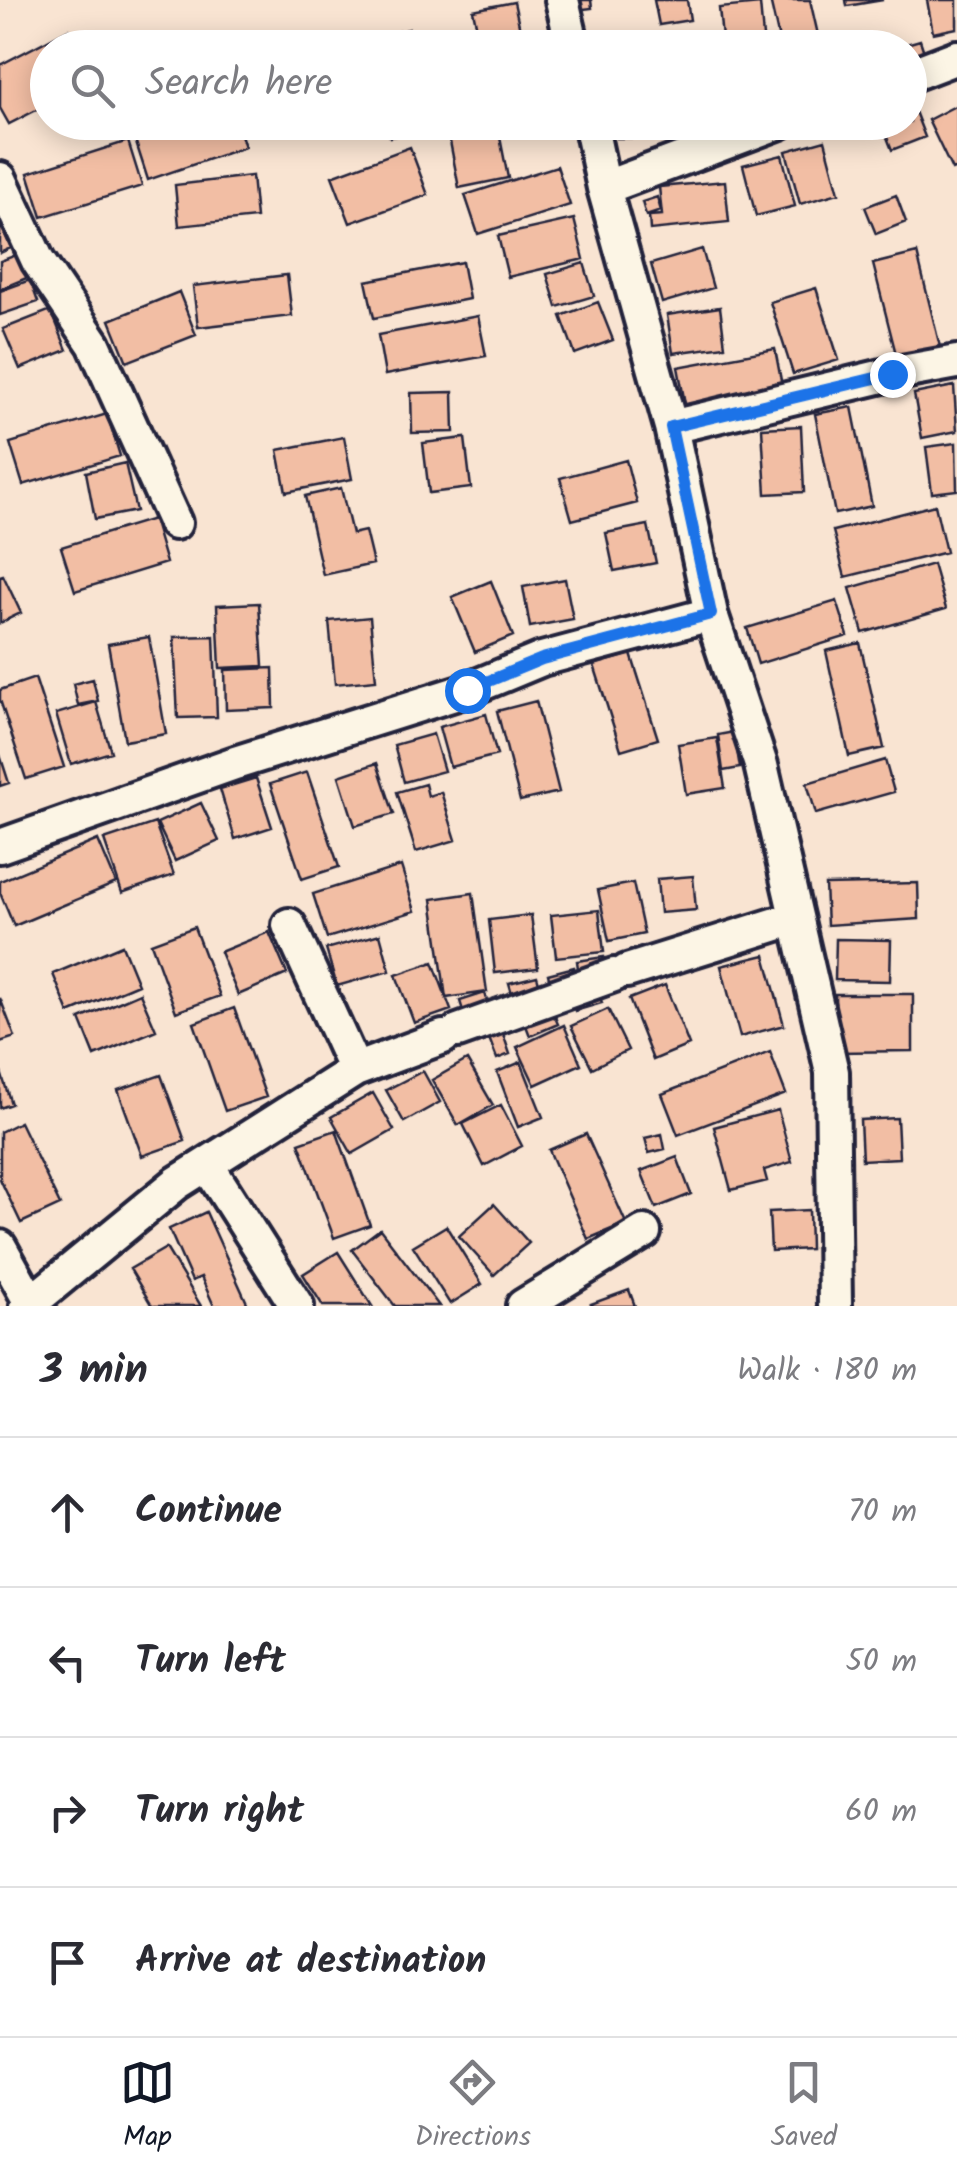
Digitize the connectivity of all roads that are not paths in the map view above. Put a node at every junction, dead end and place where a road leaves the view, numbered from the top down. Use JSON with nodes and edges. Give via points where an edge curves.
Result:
{"nodes":[{"id":1,"x":562,"y":0,"type":"edge"},
{"id":2,"x":569,"y":30,"type":"edge"},
{"id":3,"x":957,"y":57,"type":"edge"},
{"id":4,"x":927,"y":68,"type":"edge"},
{"id":5,"x":594,"y":140,"type":"edge"},
{"id":6,"x":732,"y":140,"type":"edge"},
{"id":7,"x":0,"y":180,"type":"edge"},
{"id":8,"x":604,"y":188,"type":"junction"},
{"id":9,"x":957,"y":362,"type":"edge"},
{"id":10,"x":671,"y":427,"type":"junction"},
{"id":11,"x":175,"y":523,"type":"dead end"},
{"id":12,"x":711,"y":614,"type":"junction"},
{"id":13,"x":0,"y":846,"type":"edge"},
{"id":14,"x":796,"y":918,"type":"junction"},
{"id":15,"x":289,"y":925,"type":"dead end"},
{"id":16,"x":355,"y":1070,"type":"junction"},
{"id":17,"x":208,"y":1166,"type":"junction"},
{"id":18,"x":644,"y":1232,"type":"dead end"},
{"id":19,"x":0,"y":1247,"type":"edge"},
{"id":20,"x":28,"y":1304,"type":"edge"},
{"id":21,"x":296,"y":1306,"type":"edge"},
{"id":22,"x":523,"y":1306,"type":"edge"},
{"id":23,"x":835,"y":1306,"type":"edge"}],
"edges":[{"from":1,"to":2,"type":"street"},
{"from":3,"to":4,"type":"street"},
{"from":5,"to":8,"type":"street"},
{"from":6,"to":8,"type":"street"},
{"from":7,"to":11,"type":"street","via":[[38,261],[94,344]]},
{"from":8,"to":10,"type":"street"},
{"from":9,"to":10,"type":"street"},
{"from":10,"to":12,"type":"street"},
{"from":12,"to":13,"type":"street","via":[[542,659]]},
{"from":12,"to":14,"type":"street","via":[[761,766]]},
{"from":14,"to":16,"type":"street","via":[[620,973]]},
{"from":14,"to":23,"type":"street","via":[[832,1072]]},
{"from":15,"to":16,"type":"street"},
{"from":16,"to":17,"type":"street"},
{"from":17,"to":20,"type":"street"},
{"from":17,"to":21,"type":"street"},
{"from":18,"to":22,"type":"street"},
{"from":19,"to":20,"type":"street"}]}
